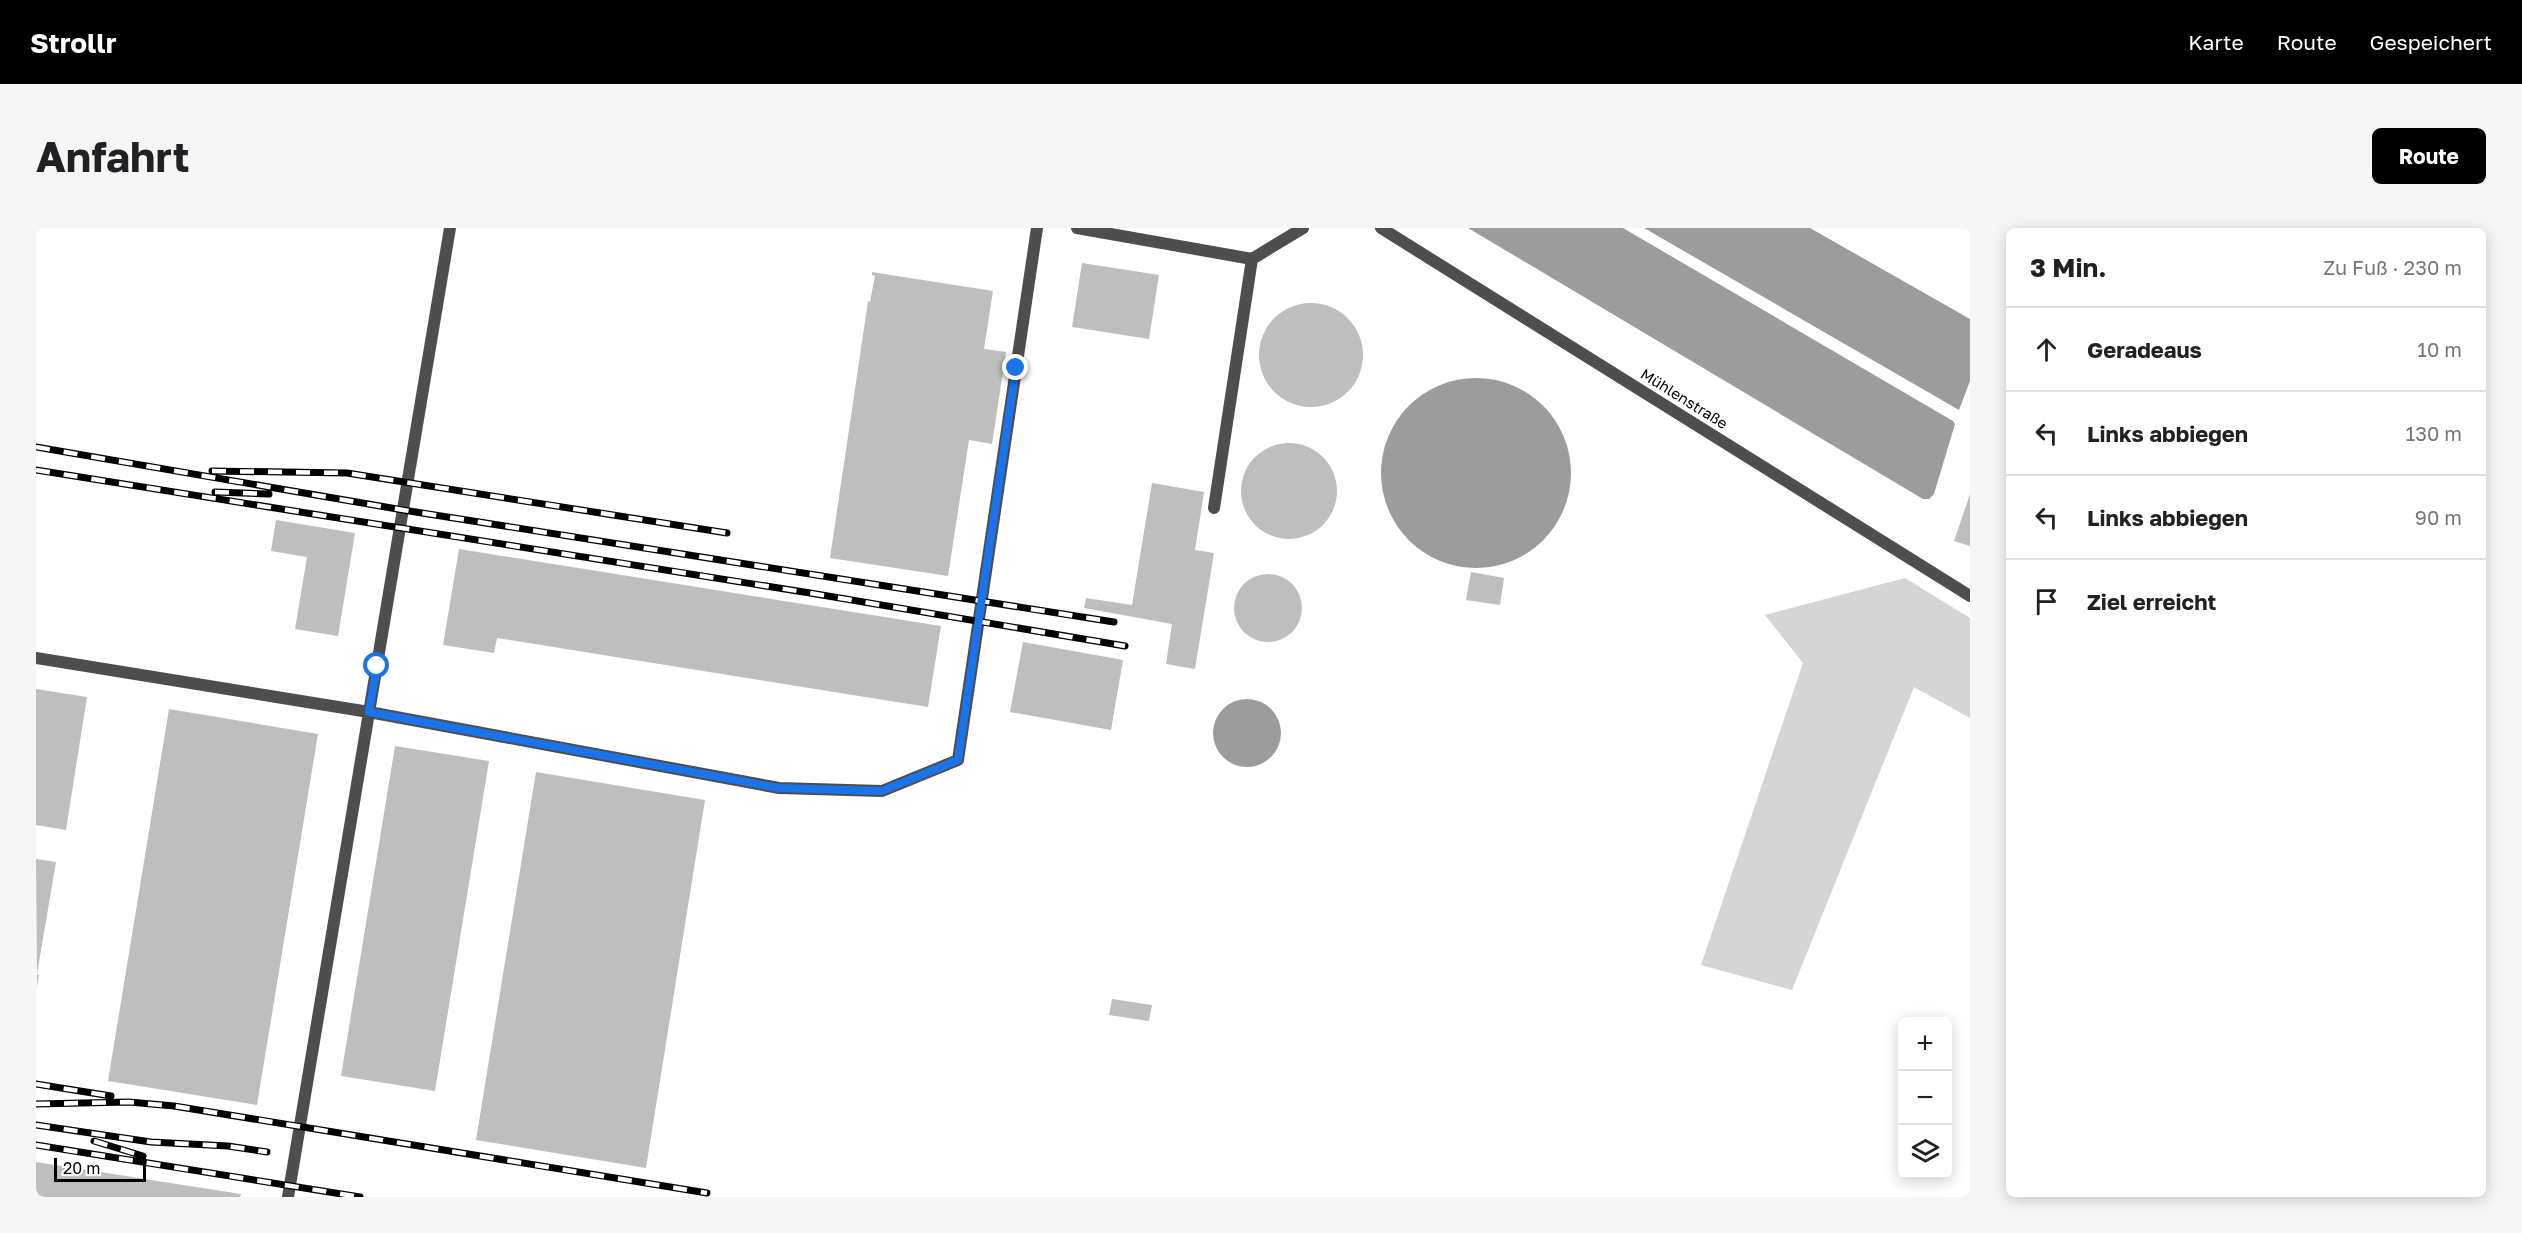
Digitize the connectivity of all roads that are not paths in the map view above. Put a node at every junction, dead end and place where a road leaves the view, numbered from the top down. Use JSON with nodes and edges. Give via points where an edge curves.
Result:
{"nodes":[{"id":1,"x":450,"y":228,"type":"edge"},
{"id":2,"x":1037,"y":228,"type":"edge"},
{"id":3,"x":1077,"y":228,"type":"edge"},
{"id":4,"x":1303,"y":228,"type":"edge"},
{"id":5,"x":1381,"y":228,"type":"edge"},
{"id":6,"x":1252,"y":259,"type":"junction"},
{"id":7,"x":1214,"y":508,"type":"dead end"},
{"id":8,"x":1970,"y":596,"type":"edge"},
{"id":9,"x":36,"y":658,"type":"edge"},
{"id":10,"x":369,"y":712,"type":"junction"},
{"id":11,"x":288,"y":1197,"type":"edge"}],
"edges":[{"from":1,"to":10,"type":"street"},
{"from":2,"to":10,"type":"street","via":[[958,760],[882,791],[779,788]]},
{"from":3,"to":6,"type":"street"},
{"from":4,"to":6,"type":"street"},
{"from":5,"to":8,"type":"street","name":"Mühlenstraße"},
{"from":6,"to":7,"type":"street"},
{"from":9,"to":10,"type":"street"},
{"from":10,"to":11,"type":"street"}]}
